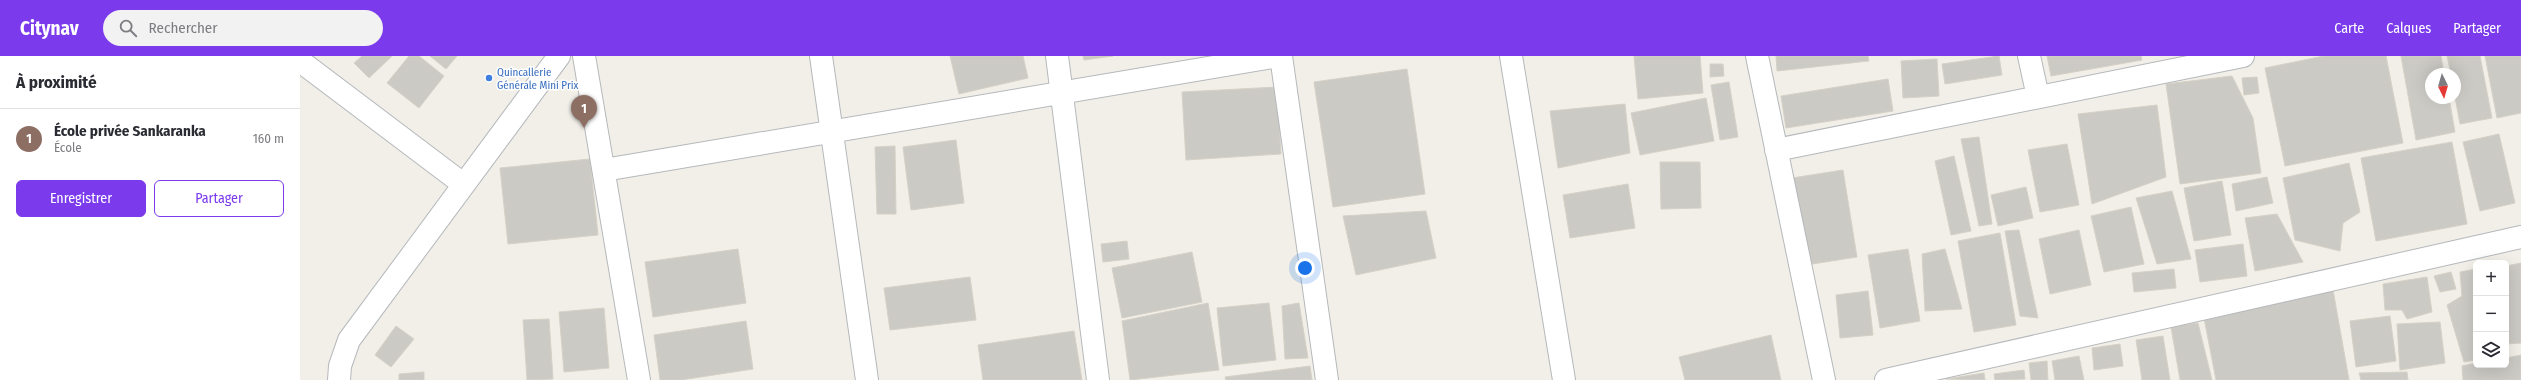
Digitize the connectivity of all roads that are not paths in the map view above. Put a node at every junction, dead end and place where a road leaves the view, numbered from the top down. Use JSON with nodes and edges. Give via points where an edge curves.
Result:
{"nodes":[{"id":1,"x":559,"y":56,"type":"edge"},
{"id":2,"x":584,"y":56,"type":"edge"},
{"id":3,"x":821,"y":56,"type":"edge"},
{"id":4,"x":1057,"y":56,"type":"edge"},
{"id":5,"x":1280,"y":56,"type":"edge"},
{"id":6,"x":1511,"y":56,"type":"edge"},
{"id":7,"x":1757,"y":56,"type":"edge"},
{"id":8,"x":2030,"y":56,"type":"edge"},
{"id":9,"x":2243,"y":56,"type":"edge"},
{"id":10,"x":300,"y":61,"type":"edge"},
{"id":11,"x":1062,"y":92,"type":"junction"},
{"id":12,"x":2038,"y":97,"type":"junction"},
{"id":13,"x":832,"y":132,"type":"junction"},
{"id":14,"x":1776,"y":150,"type":"junction"},
{"id":15,"x":604,"y":170,"type":"junction"},
{"id":16,"x":463,"y":184,"type":"junction"},
{"id":17,"x":2521,"y":237,"type":"edge"},
{"id":18,"x":340,"y":380,"type":"edge"},
{"id":19,"x":639,"y":380,"type":"edge"},
{"id":20,"x":867,"y":380,"type":"edge"},
{"id":21,"x":1098,"y":380,"type":"edge"},
{"id":22,"x":1327,"y":380,"type":"edge"},
{"id":23,"x":1564,"y":380,"type":"edge"},
{"id":24,"x":1824,"y":380,"type":"edge"},
{"id":25,"x":1886,"y":380,"type":"edge"}],
"edges":[{"from":1,"to":16,"type":"street"},
{"from":2,"to":15,"type":"street"},
{"from":3,"to":13,"type":"street"},
{"from":4,"to":11,"type":"street"},
{"from":5,"to":11,"type":"street"},
{"from":5,"to":22,"type":"street"},
{"from":6,"to":23,"type":"street"},
{"from":7,"to":14,"type":"street"},
{"from":8,"to":12,"type":"street"},
{"from":9,"to":12,"type":"street"},
{"from":10,"to":16,"type":"street"},
{"from":11,"to":13,"type":"street"},
{"from":11,"to":21,"type":"street"},
{"from":12,"to":14,"type":"street"},
{"from":13,"to":15,"type":"street"},
{"from":13,"to":20,"type":"street"},
{"from":14,"to":24,"type":"street"},
{"from":15,"to":19,"type":"street"},
{"from":16,"to":18,"type":"street","via":[[349,340],[340,366]]},
{"from":17,"to":25,"type":"street"}]}
